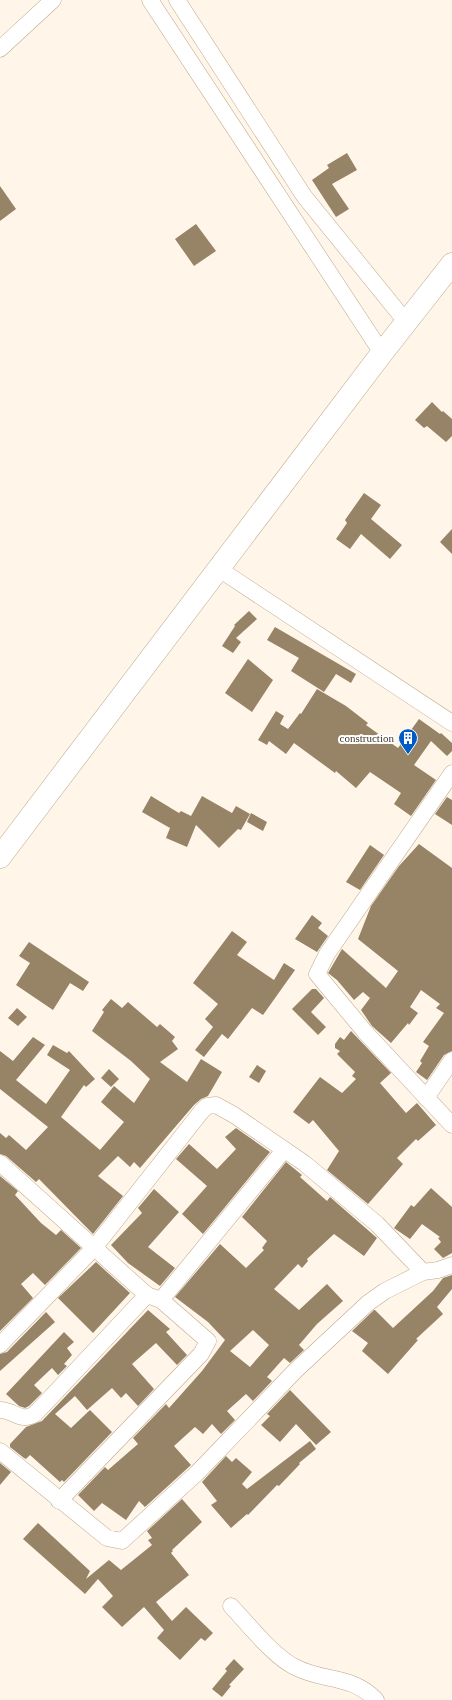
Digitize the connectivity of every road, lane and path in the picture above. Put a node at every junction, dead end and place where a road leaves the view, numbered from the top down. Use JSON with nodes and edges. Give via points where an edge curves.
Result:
{"nodes":[{"id":1,"x":54,"y":0,"type":"edge"},
{"id":2,"x":150,"y":0,"type":"edge"},
{"id":3,"x":177,"y":0,"type":"edge"},
{"id":4,"x":0,"y":49,"type":"edge"},
{"id":5,"x":452,"y":264,"type":"edge"},
{"id":6,"x":407,"y":323,"type":"junction"},
{"id":7,"x":382,"y":353,"type":"junction"},
{"id":8,"x":219,"y":569,"type":"junction"},
{"id":9,"x":452,"y":724,"type":"edge"},
{"id":10,"x":452,"y":773,"type":"edge"},
{"id":11,"x":0,"y":857,"type":"edge"},
{"id":12,"x":452,"y":1060,"type":"edge"},
{"id":13,"x":426,"y":1098,"type":"junction"},
{"id":14,"x":452,"y":1125,"type":"edge"},
{"id":15,"x":284,"y":1150,"type":"junction"},
{"id":16,"x":0,"y":1163,"type":"edge"},
{"id":17,"x":94,"y":1248,"type":"junction"},
{"id":18,"x":452,"y":1265,"type":"edge"},
{"id":19,"x":423,"y":1272,"type":"junction"},
{"id":20,"x":154,"y":1298,"type":"junction"},
{"id":21,"x":0,"y":1345,"type":"edge"},
{"id":22,"x":0,"y":1410,"type":"edge"},
{"id":23,"x":0,"y":1451,"type":"edge"},
{"id":24,"x":59,"y":1501,"type":"junction"},
{"id":25,"x":231,"y":1606,"type":"dead end"},
{"id":26,"x":376,"y":1700,"type":"edge"}],
"edges":[{"from":1,"to":4,"type":"street"},
{"from":2,"to":7,"type":"street"},
{"from":3,"to":6,"type":"street","via":[[304,196]]},
{"from":5,"to":6,"type":"main road"},
{"from":6,"to":7,"type":"main road"},
{"from":7,"to":8,"type":"main road"},
{"from":8,"to":9,"type":"street"},
{"from":8,"to":11,"type":"main road"},
{"from":10,"to":13,"type":"street","via":[[327,954],[317,974],[365,1032]]},
{"from":12,"to":13,"type":"street"},
{"from":13,"to":14,"type":"street"},
{"from":15,"to":17,"type":"street","via":[[234,1115],[216,1105],[207,1106]]},
{"from":15,"to":19,"type":"street","via":[[304,1163],[377,1224]]},
{"from":15,"to":20,"type":"street"},
{"from":16,"to":17,"type":"street"},
{"from":17,"to":20,"type":"street"},
{"from":17,"to":21,"type":"street"},
{"from":18,"to":19,"type":"street"},
{"from":19,"to":24,"type":"street","via":[[385,1291],[368,1303],[295,1371],[198,1473],[122,1541],[107,1538]]},
{"from":20,"to":22,"type":"street","via":[[35,1414],[29,1418],[14,1416]]},
{"from":20,"to":24,"type":"street","via":[[208,1340],[201,1354]]},
{"from":23,"to":24,"type":"street"},
{"from":25,"to":26,"type":"street","via":[[283,1660],[296,1668],[350,1682]]}]}
